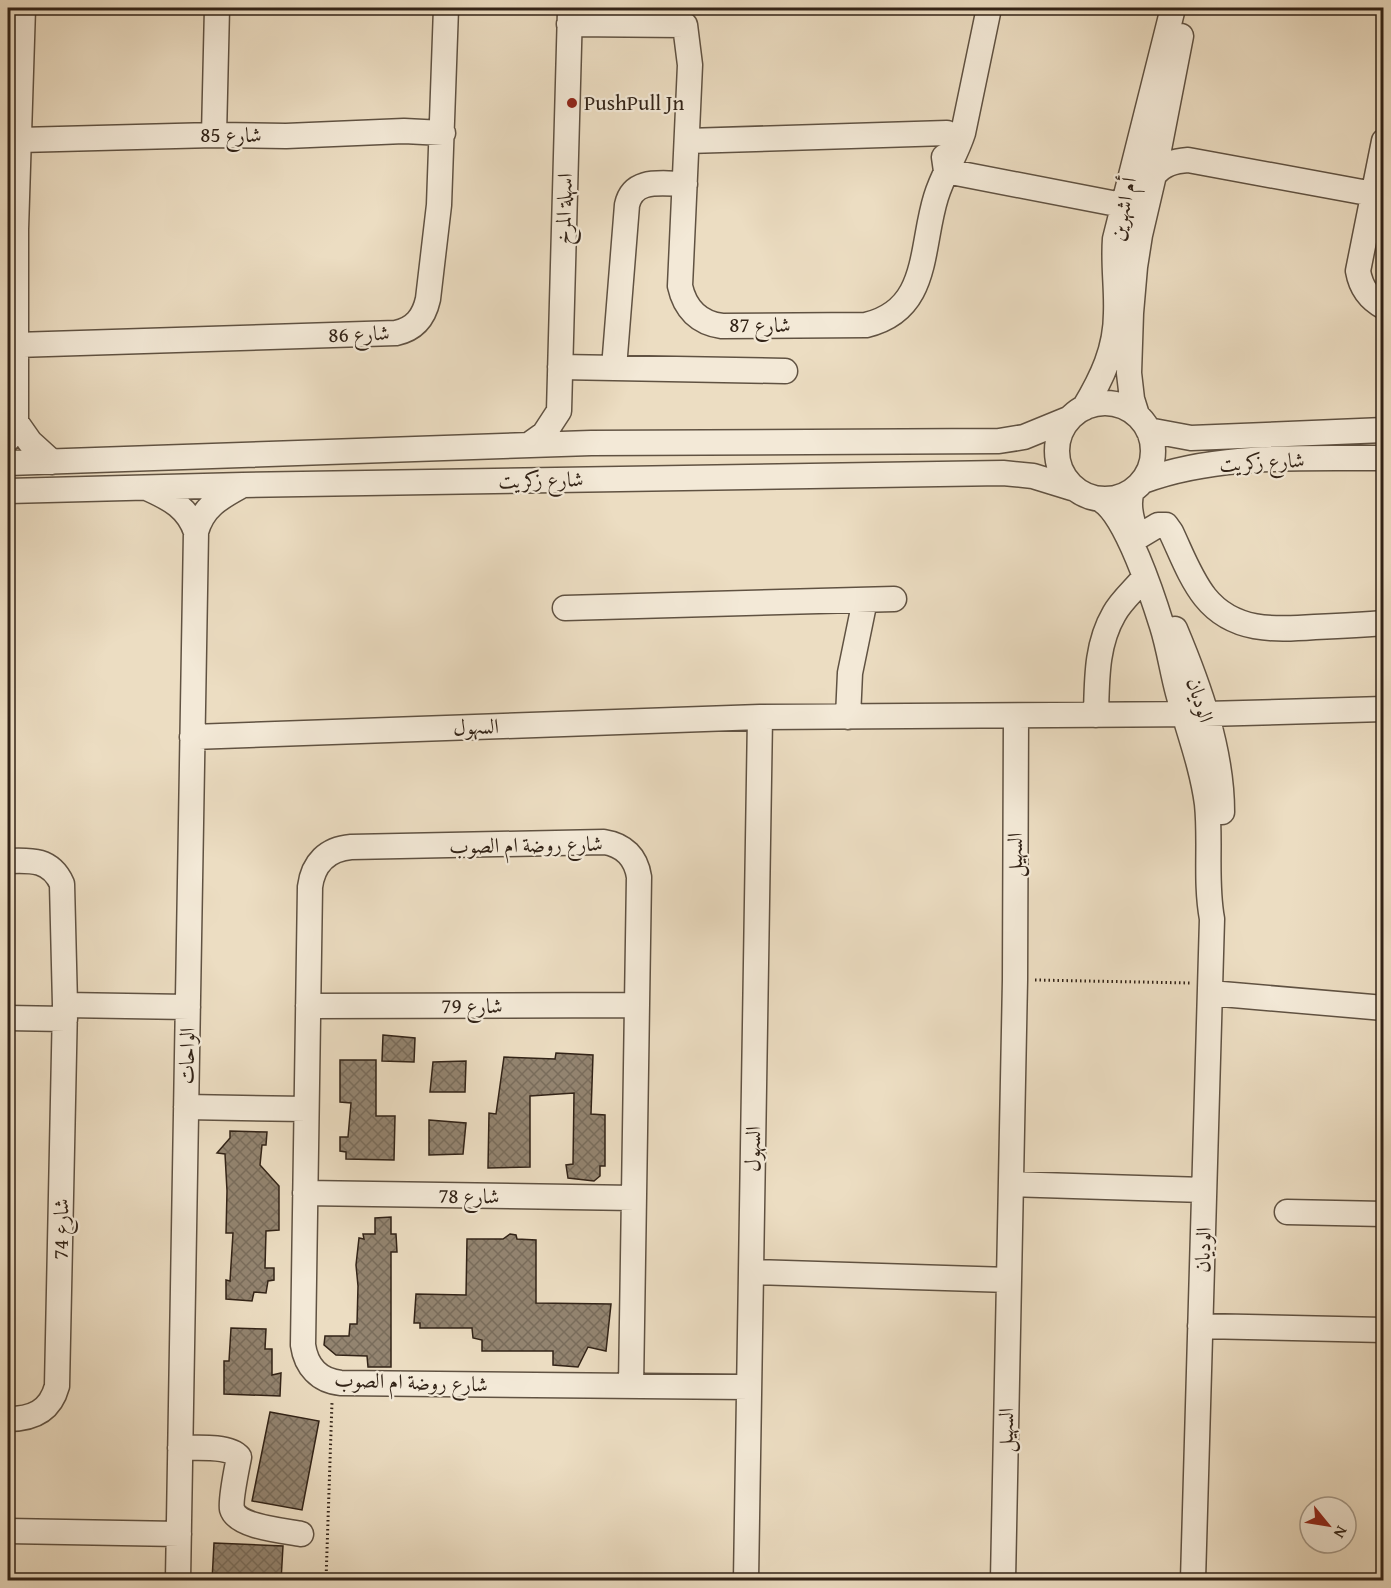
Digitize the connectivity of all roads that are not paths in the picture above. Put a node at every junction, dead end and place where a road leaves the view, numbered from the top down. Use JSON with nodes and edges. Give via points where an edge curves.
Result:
{"nodes":[{"id":1,"x":23,"y":8,"type":"edge"},
{"id":2,"x":217,"y":8,"type":"edge"},
{"id":3,"x":446,"y":8,"type":"edge"},
{"id":4,"x":973,"y":8,"type":"edge"},
{"id":5,"x":989,"y":8,"type":"edge"},
{"id":6,"x":1173,"y":8,"type":"edge"},
{"id":7,"x":1186,"y":8,"type":"edge"},
{"id":8,"x":569,"y":16,"type":"edge"},
{"id":9,"x":686,"y":16,"type":"edge"},
{"id":10,"x":442,"y":133,"type":"junction"},
{"id":11,"x":947,"y":133,"type":"junction"},
{"id":12,"x":1162,"y":133,"type":"junction"},
{"id":13,"x":214,"y":135,"type":"junction"},
{"id":14,"x":20,"y":140,"type":"junction"},
{"id":15,"x":687,"y":141,"type":"junction"},
{"id":16,"x":1383,"y":141,"type":"edge"},
{"id":17,"x":1188,"y":160,"type":"junction"},
{"id":18,"x":946,"y":171,"type":"junction"},
{"id":19,"x":1154,"y":175,"type":"junction"},
{"id":20,"x":685,"y":184,"type":"junction"},
{"id":21,"x":1373,"y":194,"type":"junction"},
{"id":22,"x":1122,"y":205,"type":"junction"},
{"id":23,"x":1383,"y":307,"type":"edge"},
{"id":24,"x":1124,"y":313,"type":"junction"},
{"id":25,"x":16,"y":345,"type":"junction"},
{"id":26,"x":560,"y":367,"type":"junction"},
{"id":27,"x":614,"y":368,"type":"junction"},
{"id":28,"x":784,"y":371,"type":"dead end"},
{"id":29,"x":559,"y":411,"type":"junction"},
{"id":30,"x":1076,"y":414,"type":"junction"},
{"id":31,"x":1142,"y":422,"type":"junction"},
{"id":32,"x":1383,"y":430,"type":"edge"},
{"id":33,"x":12,"y":431,"type":"edge"},
{"id":34,"x":591,"y":443,"type":"junction"},
{"id":35,"x":530,"y":444,"type":"junction"},
{"id":36,"x":1383,"y":458,"type":"edge"},
{"id":37,"x":52,"y":462,"type":"junction"},
{"id":38,"x":8,"y":463,"type":"edge"},
{"id":39,"x":243,"y":485,"type":"junction"},
{"id":40,"x":1137,"y":486,"type":"junction"},
{"id":41,"x":149,"y":488,"type":"junction"},
{"id":42,"x":1072,"y":488,"type":"junction"},
{"id":43,"x":8,"y":491,"type":"edge"},
{"id":44,"x":1101,"y":500,"type":"junction"},
{"id":45,"x":196,"y":532,"type":"junction"},
{"id":46,"x":1138,"y":537,"type":"junction"},
{"id":47,"x":1144,"y":578,"type":"junction"},
{"id":48,"x":894,"y":599,"type":"dead end"},
{"id":49,"x":865,"y":600,"type":"junction"},
{"id":50,"x":565,"y":608,"type":"dead end"},
{"id":51,"x":1383,"y":623,"type":"edge"},
{"id":52,"x":1383,"y":709,"type":"edge"},
{"id":53,"x":1194,"y":713,"type":"junction"},
{"id":54,"x":1096,"y":714,"type":"junction"},
{"id":55,"x":1016,"y":716,"type":"junction"},
{"id":56,"x":760,"y":717,"type":"junction"},
{"id":57,"x":848,"y":717,"type":"junction"},
{"id":58,"x":192,"y":737,"type":"junction"},
{"id":59,"x":8,"y":861,"type":"edge"},
{"id":60,"x":1210,"y":988,"type":"junction"},
{"id":61,"x":636,"y":1005,"type":"junction"},
{"id":62,"x":308,"y":1006,"type":"junction"},
{"id":63,"x":188,"y":1007,"type":"junction"},
{"id":64,"x":1383,"y":1008,"type":"edge"},
{"id":65,"x":65,"y":1012,"type":"junction"},
{"id":66,"x":8,"y":1018,"type":"edge"},
{"id":67,"x":186,"y":1107,"type":"junction"},
{"id":68,"x":306,"y":1109,"type":"junction"},
{"id":69,"x":1011,"y":1184,"type":"junction"},
{"id":70,"x":1204,"y":1190,"type":"junction"},
{"id":71,"x":305,"y":1193,"type":"junction"},
{"id":72,"x":634,"y":1198,"type":"junction"},
{"id":73,"x":1287,"y":1212,"type":"dead end"},
{"id":74,"x":1383,"y":1214,"type":"edge"},
{"id":75,"x":751,"y":1272,"type":"junction"},
{"id":76,"x":1009,"y":1280,"type":"junction"},
{"id":77,"x":1200,"y":1326,"type":"junction"},
{"id":78,"x":1383,"y":1330,"type":"edge"},
{"id":79,"x":631,"y":1386,"type":"junction"},
{"id":80,"x":749,"y":1387,"type":"junction"},
{"id":81,"x":8,"y":1419,"type":"edge"},
{"id":82,"x":180,"y":1448,"type":"junction"},
{"id":83,"x":8,"y":1531,"type":"edge"},
{"id":84,"x":178,"y":1534,"type":"junction"},
{"id":85,"x":301,"y":1534,"type":"dead end"},
{"id":86,"x":178,"y":1581,"type":"edge"},
{"id":87,"x":747,"y":1581,"type":"edge"},
{"id":88,"x":1003,"y":1581,"type":"edge"},
{"id":89,"x":1193,"y":1581,"type":"edge"}],
"edges":[{"from":1,"to":14,"type":"street"},
{"from":2,"to":13,"type":"street"},
{"from":3,"to":10,"type":"street","name":"شارع 86"},
{"from":4,"to":11,"type":"street","name":"شارع 87"},
{"from":5,"to":18,"type":"street","name":"شارع 87","via":[[963,133]]},
{"from":6,"to":22,"type":"street","name":"أم اشهرين"},
{"from":7,"to":12,"type":"street","name":"أم اشهرين"},
{"from":8,"to":9,"type":"street","name":"شارع 87"},
{"from":8,"to":26,"type":"street","name":"اسهلة المرخ"},
{"from":9,"to":15,"type":"street","name":"شارع 87","via":[[690,56]]},
{"from":10,"to":13,"type":"street","name":"شارع 85"},
{"from":10,"to":25,"type":"street","name":"شارع 86","via":[[439,206],[428,299],[414,327],[408,330]]},
{"from":11,"to":15,"type":"street"},
{"from":11,"to":18,"type":"street","name":"شارع 87"},
{"from":12,"to":17,"type":"street","via":[[1172,148]]},
{"from":12,"to":19,"type":"street","name":"أم اشهرين"},
{"from":13,"to":14,"type":"street","name":"شارع 85"},
{"from":14,"to":25,"type":"street"},
{"from":15,"to":20,"type":"street","name":"شارع 87"},
{"from":16,"to":21,"type":"street"},
{"from":17,"to":19,"type":"street","via":[[1168,164]]},
{"from":17,"to":21,"type":"street"},
{"from":18,"to":20,"type":"street","name":"شارع 87","via":[[934,202],[913,292],[898,311],[866,325],[722,326],[697,317],[680,286]]},
{"from":18,"to":22,"type":"street"},
{"from":19,"to":24,"type":"street","name":"أم اشهرين"},
{"from":20,"to":27,"type":"street","via":[[645,184],[633,191],[628,200]]},
{"from":21,"to":23,"type":"street","via":[[1358,271],[1369,296]]},
{"from":22,"to":24,"type":"street","name":"أم اشهرين","via":[[1113,253]]},
{"from":24,"to":30,"type":"street","name":"أم اشهرين","via":[[1096,387]]},
{"from":24,"to":31,"type":"street","name":"أم اشهرين","via":[[1132,399]]},
{"from":25,"to":33,"type":"street"},
{"from":26,"to":27,"type":"street"},
{"from":26,"to":29,"type":"street","name":"اسهلة المرخ"},
{"from":27,"to":28,"type":"street"},
{"from":29,"to":34,"type":"street","via":[[575,433]]},
{"from":29,"to":35,"type":"street","via":[[544,434]]},
{"from":30,"to":31,"type":"street","via":[[1093,404],[1111,403]]},
{"from":30,"to":34,"type":"street","name":"شارع زكريت","via":[[1024,437],[999,441]]},
{"from":30,"to":42,"type":"street","via":[[1061,430],[1056,454],[1058,467]]},
{"from":31,"to":32,"type":"street","name":"شارع زكريت","via":[[1191,438]]},
{"from":31,"to":40,"type":"street","via":[[1153,451],[1152,461]]},
{"from":33,"to":37,"type":"street"},
{"from":34,"to":35,"type":"street","name":"شارع زكريت"},
{"from":35,"to":37,"type":"street","name":"شارع زكريت"},
{"from":36,"to":40,"type":"street","name":"شارع زكريت","via":[[1201,465],[1173,471]]},
{"from":37,"to":38,"type":"street","name":"شارع زكريت"},
{"from":39,"to":41,"type":"street","name":"شارع زكريت"},
{"from":39,"to":42,"type":"street","name":"شارع زكريت","via":[[1003,473],[1033,476]]},
{"from":39,"to":45,"type":"street","name":"الواحات","via":[[212,503]]},
{"from":40,"to":44,"type":"street","via":[[1122,497]]},
{"from":40,"to":46,"type":"street","name":"الوديان","via":[[1129,499]]},
{"from":41,"to":43,"type":"street","name":"شارع زكريت"},
{"from":41,"to":45,"type":"street","via":[[177,503]]},
{"from":42,"to":44,"type":"street"},
{"from":44,"to":47,"type":"street","name":"الوديان","via":[[1125,528]]},
{"from":45,"to":58,"type":"street","name":"الواحات"},
{"from":46,"to":51,"type":"street","via":[[1158,525],[1166,525],[1206,598],[1245,625],[1276,629]]},
{"from":46,"to":53,"type":"street","name":"الوديان","via":[[1178,636]]},
{"from":47,"to":53,"type":"street","name":"الوديان","via":[[1162,627],[1170,666]]},
{"from":47,"to":54,"type":"street","via":[[1114,614],[1103,638]]},
{"from":48,"to":49,"type":"street"},
{"from":49,"to":50,"type":"street"},
{"from":49,"to":57,"type":"street","via":[[850,673]]},
{"from":52,"to":53,"type":"street"},
{"from":53,"to":54,"type":"street"},
{"from":53,"to":60,"type":"street","name":"الوديان","via":[[1209,820]]},
{"from":54,"to":55,"type":"street"},
{"from":55,"to":57,"type":"street","name":"السهول"},
{"from":55,"to":69,"type":"street","name":"السهيل"},
{"from":56,"to":57,"type":"street","name":"السهول"},
{"from":56,"to":58,"type":"street","name":"السهول"},
{"from":56,"to":75,"type":"street","name":"السهول"},
{"from":58,"to":63,"type":"street","name":"الواحات"},
{"from":59,"to":65,"type":"street","name":"شارع 74","via":[[40,862],[54,870],[62,884]]},
{"from":60,"to":64,"type":"street"},
{"from":60,"to":70,"type":"street","name":"الوديان"},
{"from":61,"to":62,"type":"street","name":"شارع 79"},
{"from":61,"to":62,"type":"street","name":"شارع روضة ام الصوب","via":[[637,868],[621,847],[604,842],[351,847],[331,852],[315,866],[311,876]]},
{"from":61,"to":72,"type":"street","name":"شارع روضة ام الصوب"},
{"from":62,"to":68,"type":"street","name":"شارع روضة ام الصوب"},
{"from":63,"to":65,"type":"street"},
{"from":63,"to":67,"type":"street","name":"الواحات"},
{"from":65,"to":66,"type":"street"},
{"from":65,"to":81,"type":"street","name":"شارع 74","via":[[57,1386],[51,1401],[39,1413],[24,1419]]},
{"from":67,"to":68,"type":"street"},
{"from":67,"to":82,"type":"street","name":"الواحات"},
{"from":68,"to":71,"type":"street","name":"شارع روضة ام الصوب"},
{"from":69,"to":70,"type":"street"},
{"from":69,"to":76,"type":"street","name":"السهيل"},
{"from":70,"to":77,"type":"street","name":"الوديان"},
{"from":71,"to":72,"type":"street","name":"شارع 78"},
{"from":71,"to":79,"type":"street","name":"شارع روضة ام الصوب","via":[[304,1352],[314,1371],[333,1382]]},
{"from":72,"to":79,"type":"street","name":"شارع روضة ام الصوب"},
{"from":73,"to":74,"type":"street"},
{"from":75,"to":76,"type":"street"},
{"from":75,"to":80,"type":"street","name":"السهول"},
{"from":76,"to":88,"type":"street","name":"السهيل"},
{"from":77,"to":78,"type":"street"},
{"from":77,"to":89,"type":"street","name":"الوديان"},
{"from":79,"to":80,"type":"street","name":"شارع روضة ام الصوب"},
{"from":80,"to":87,"type":"street","name":"السهول"},
{"from":82,"to":84,"type":"street","name":"الواحات"},
{"from":82,"to":85,"type":"street","via":[[236,1454],[232,1508],[236,1516],[249,1523]]},
{"from":83,"to":84,"type":"street"},
{"from":84,"to":86,"type":"street","name":"الواحات"}]}
